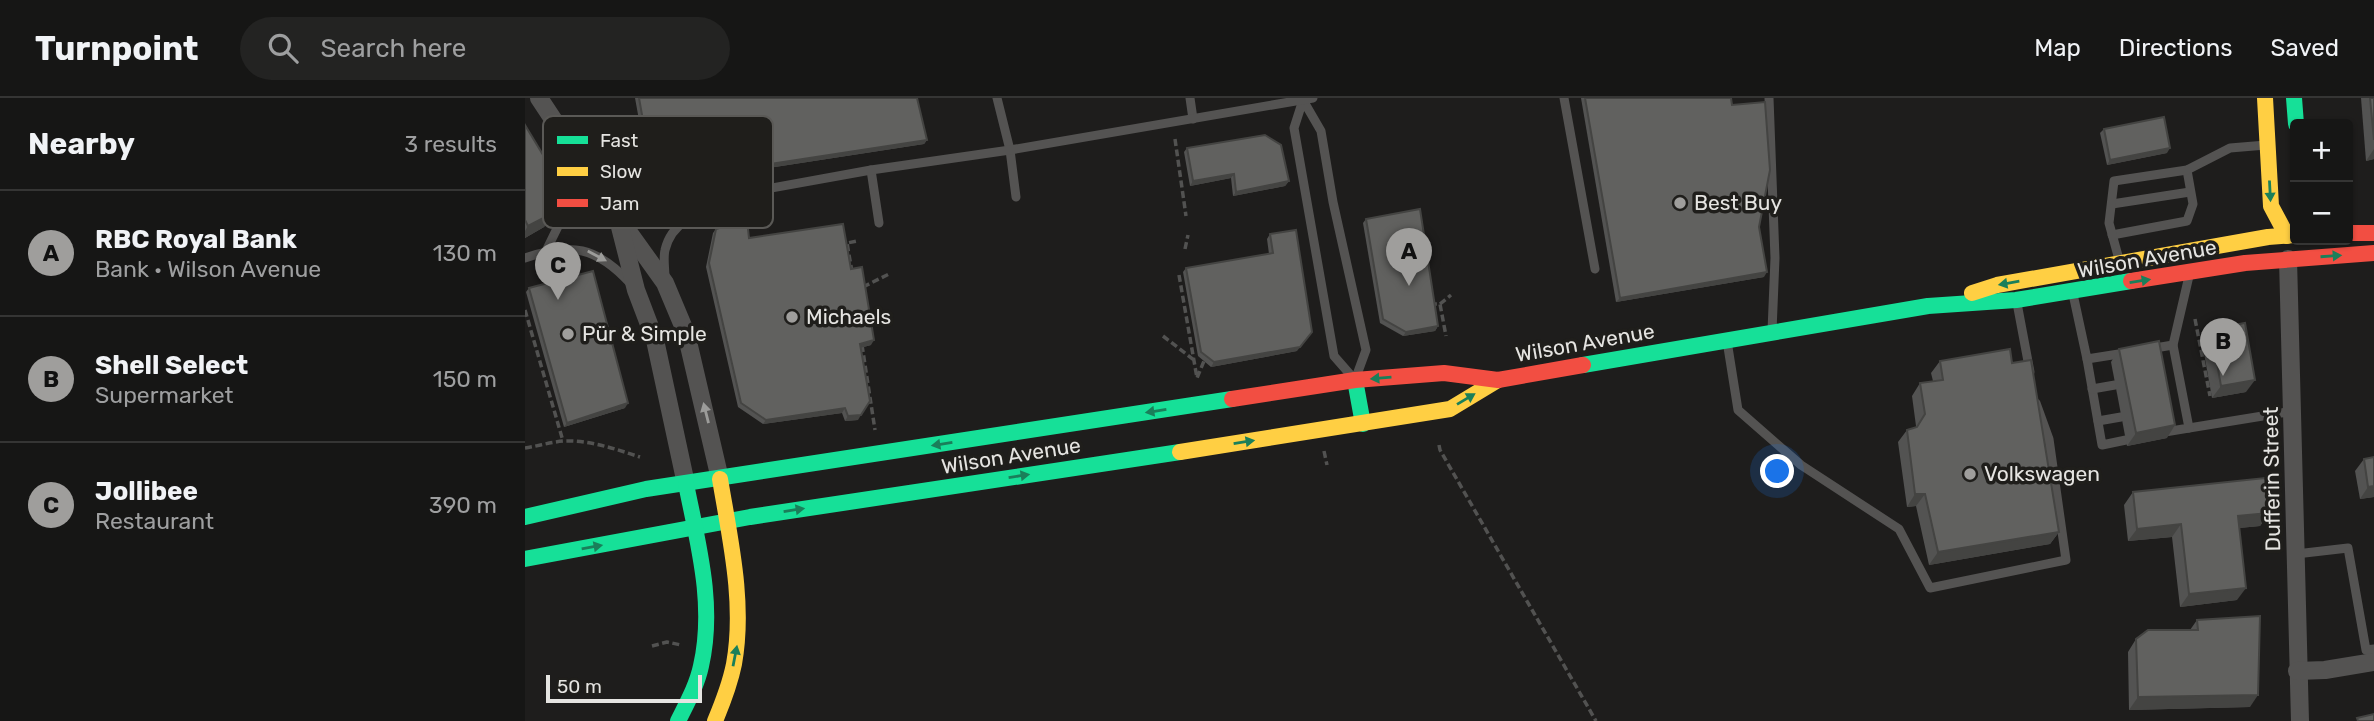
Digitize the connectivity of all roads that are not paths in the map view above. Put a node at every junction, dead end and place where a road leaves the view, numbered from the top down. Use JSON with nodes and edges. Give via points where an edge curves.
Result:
{"nodes":[{"id":1,"x":539,"y":98,"type":"edge"},
{"id":2,"x":997,"y":98,"type":"edge"},
{"id":3,"x":1189,"y":98,"type":"edge"},
{"id":4,"x":1564,"y":98,"type":"edge"},
{"id":5,"x":1769,"y":98,"type":"edge"},
{"id":6,"x":2265,"y":98,"type":"edge"},
{"id":7,"x":2294,"y":98,"type":"edge"},
{"id":8,"x":1308,"y":99,"type":"edge"},
{"id":9,"x":551,"y":116,"type":"edge"},
{"id":10,"x":1193,"y":119,"type":"junction"},
{"id":11,"x":2296,"y":119,"type":"edge"},
{"id":12,"x":2267,"y":145,"type":"junction"},
{"id":13,"x":1010,"y":150,"type":"junction"},
{"id":14,"x":871,"y":170,"type":"junction"},
{"id":15,"x":2187,"y":170,"type":"junction"},
{"id":16,"x":773,"y":189,"type":"edge"},
{"id":17,"x":2190,"y":192,"type":"junction"},
{"id":18,"x":1016,"y":197,"type":"dead end"},
{"id":19,"x":2112,"y":204,"type":"junction"},
{"id":20,"x":880,"y":223,"type":"dead end"},
{"id":21,"x":557,"y":228,"type":"edge"},
{"id":22,"x":620,"y":228,"type":"edge"},
{"id":23,"x":626,"y":228,"type":"edge"},
{"id":24,"x":677,"y":228,"type":"edge"},
{"id":25,"x":2353,"y":233,"type":"edge"},
{"id":26,"x":2374,"y":233,"type":"edge"},
{"id":27,"x":2290,"y":234,"type":"edge"},
{"id":28,"x":2112,"y":235,"type":"junction"},
{"id":29,"x":2290,"y":236,"type":"edge"},
{"id":30,"x":2290,"y":244,"type":"edge"},
{"id":31,"x":546,"y":251,"type":"junction"},
{"id":32,"x":2374,"y":253,"type":"edge"},
{"id":33,"x":525,"y":258,"type":"edge"},
{"id":34,"x":2288,"y":259,"type":"junction"},
{"id":35,"x":2120,"y":264,"type":"junction"},
{"id":36,"x":1595,"y":269,"type":"dead end"},
{"id":37,"x":2190,"y":273,"type":"junction"},
{"id":38,"x":665,"y":283,"type":"junction"},
{"id":39,"x":636,"y":290,"type":"junction"},
{"id":40,"x":2073,"y":292,"type":"junction"},
{"id":41,"x":2016,"y":300,"type":"junction"},
{"id":42,"x":1928,"y":306,"type":"junction"},
{"id":43,"x":1772,"y":332,"type":"junction"},
{"id":44,"x":1727,"y":340,"type":"junction"},
{"id":45,"x":2173,"y":345,"type":"junction"},
{"id":46,"x":2087,"y":359,"type":"junction"},
{"id":47,"x":2178,"y":376,"type":"junction"},
{"id":48,"x":2167,"y":378,"type":"edge"},
{"id":49,"x":1355,"y":380,"type":"junction"},
{"id":50,"x":1498,"y":380,"type":"junction"},
{"id":51,"x":2032,"y":380,"type":"edge"},
{"id":52,"x":2115,"y":385,"type":"dead end"},
{"id":53,"x":2092,"y":389,"type":"junction"},
{"id":54,"x":2034,"y":391,"type":"edge"},
{"id":55,"x":2185,"y":407,"type":"junction"},
{"id":56,"x":2173,"y":408,"type":"edge"},
{"id":57,"x":2293,"y":411,"type":"junction"},
{"id":58,"x":2121,"y":417,"type":"dead end"},
{"id":59,"x":2098,"y":421,"type":"junction"},
{"id":60,"x":1363,"y":424,"type":"junction"},
{"id":61,"x":2189,"y":428,"type":"junction"},
{"id":62,"x":2165,"y":432,"type":"edge"},
{"id":63,"x":2126,"y":440,"type":"dead end"},
{"id":64,"x":720,"y":480,"type":"junction"},
{"id":65,"x":686,"y":484,"type":"junction"},
{"id":66,"x":525,"y":517,"type":"edge"},
{"id":67,"x":727,"y":523,"type":"junction"},
{"id":68,"x":694,"y":529,"type":"junction"},
{"id":69,"x":2296,"y":554,"type":"junction"},
{"id":70,"x":525,"y":559,"type":"edge"},
{"id":71,"x":2374,"y":649,"type":"edge"},
{"id":72,"x":2374,"y":662,"type":"edge"},
{"id":73,"x":2297,"y":671,"type":"junction"},
{"id":74,"x":678,"y":721,"type":"edge"},
{"id":75,"x":715,"y":721,"type":"edge"},
{"id":76,"x":2300,"y":721,"type":"edge"}],
"edges":[{"from":1,"to":9,"type":"street"},
{"from":2,"to":13,"type":"lane"},
{"from":3,"to":10,"type":"lane"},
{"from":4,"to":36,"type":"lane"},
{"from":5,"to":43,"type":"lane","via":[[1775,258]]},
{"from":6,"to":12,"type":"main road","name":"Dufferin Street"},
{"from":7,"to":11,"type":"main road"},
{"from":8,"to":10,"type":"lane"},
{"from":8,"to":49,"type":"lane","via":[[1321,131],[1366,350]]},
{"from":8,"to":49,"type":"lane","via":[[1294,128],[1334,356]]},
{"from":10,"to":13,"type":"lane"},
{"from":12,"to":15,"type":"lane","via":[[2230,148]]},
{"from":12,"to":27,"type":"main road","name":"Dufferin Street","one_way":true,"via":[[2271,206]]},
{"from":13,"to":14,"type":"lane"},
{"from":13,"to":18,"type":"lane"},
{"from":14,"to":16,"type":"lane"},
{"from":14,"to":20,"type":"lane"},
{"from":15,"to":17,"type":"lane"},
{"from":15,"to":19,"type":"lane","via":[[2114,181]]},
{"from":17,"to":19,"type":"lane"},
{"from":17,"to":28,"type":"lane","via":[[2193,204],[2187,221]]},
{"from":19,"to":28,"type":"lane"},
{"from":21,"to":31,"type":"lane"},
{"from":22,"to":39,"type":"street"},
{"from":23,"to":38,"type":"street"},
{"from":24,"to":38,"type":"lane","via":[[665,250]]},
{"from":25,"to":26,"type":"main road"},
{"from":28,"to":35,"type":"lane"},
{"from":29,"to":35,"type":"main road","name":"Wilson Avenue"},
{"from":30,"to":34,"type":"main road","name":"Dufferin Street"},
{"from":31,"to":33,"type":"lane"},
{"from":31,"to":39,"type":"lane","one_way":true,"via":[[588,251],[614,266]]},
{"from":34,"to":32,"type":"main road","name":"Wilson Avenue","one_way":true},
{"from":34,"to":37,"type":"main road","name":"Wilson Avenue"},
{"from":34,"to":57,"type":"street","name":"Dufferin Street"},
{"from":35,"to":42,"type":"main road","name":"Wilson Avenue","one_way":true,"via":[[1997,285]]},
{"from":40,"to":37,"type":"main road","name":"Wilson Avenue","one_way":true},
{"from":37,"to":45,"type":"lane"},
{"from":64,"to":38,"type":"street","one_way":true,"via":[[686,333]]},
{"from":39,"to":65,"type":"street","via":[[655,340]]},
{"from":40,"to":41,"type":"main road","name":"Wilson Avenue"},
{"from":40,"to":46,"type":"lane"},
{"from":41,"to":42,"type":"main road","name":"Wilson Avenue"},
{"from":41,"to":51,"type":"lane"},
{"from":42,"to":43,"type":"main road","name":"Wilson Avenue"},
{"from":43,"to":44,"type":"main road","name":"Wilson Avenue"},
{"from":44,"to":50,"type":"main road","name":"Wilson Avenue"},
{"from":44,"to":54,"type":"lane","via":[[1738,410],[1801,465],[1899,529],[1930,589],[2066,560],[2049,439]]},
{"from":45,"to":46,"type":"lane"},
{"from":45,"to":47,"type":"lane"},
{"from":46,"to":53,"type":"lane"},
{"from":47,"to":48,"type":"lane"},
{"from":47,"to":55,"type":"lane"},
{"from":50,"to":49,"type":"main road","name":"Wilson Avenue","one_way":true,"via":[[1444,373]]},
{"from":49,"to":60,"type":"main road"},
{"from":49,"to":64,"type":"main road","name":"Wilson Avenue","one_way":true},
{"from":60,"to":50,"type":"main road","name":"Wilson Avenue","one_way":true,"via":[[1450,409]]},
{"from":52,"to":53,"type":"lane"},
{"from":53,"to":59,"type":"lane"},
{"from":55,"to":56,"type":"lane"},
{"from":55,"to":61,"type":"lane"},
{"from":57,"to":61,"type":"lane"},
{"from":57,"to":69,"type":"street","name":"Dufferin Street"},
{"from":58,"to":59,"type":"lane"},
{"from":59,"to":63,"type":"lane","via":[[2102,445]]},
{"from":67,"to":60,"type":"main road","name":"Wilson Avenue","one_way":true},
{"from":61,"to":62,"type":"lane"},
{"from":64,"to":65,"type":"main road","name":"Wilson Avenue"},
{"from":64,"to":67,"type":"main road"},
{"from":65,"to":66,"type":"main road","name":"Wilson Avenue"},
{"from":65,"to":68,"type":"main road"},
{"from":67,"to":68,"type":"main road","name":"Wilson Avenue"},
{"from":75,"to":67,"type":"main road","one_way":true,"via":[[731,677],[739,622]]},
{"from":70,"to":68,"type":"main road","name":"Wilson Avenue","one_way":true},
{"from":68,"to":74,"type":"main road","via":[[707,624],[700,668]]},
{"from":69,"to":71,"type":"lane","via":[[2348,548],[2366,650]]},
{"from":69,"to":73,"type":"street","name":"Dufferin Street"},
{"from":72,"to":73,"type":"street"},
{"from":73,"to":76,"type":"street","name":"Dufferin Street"}]}
